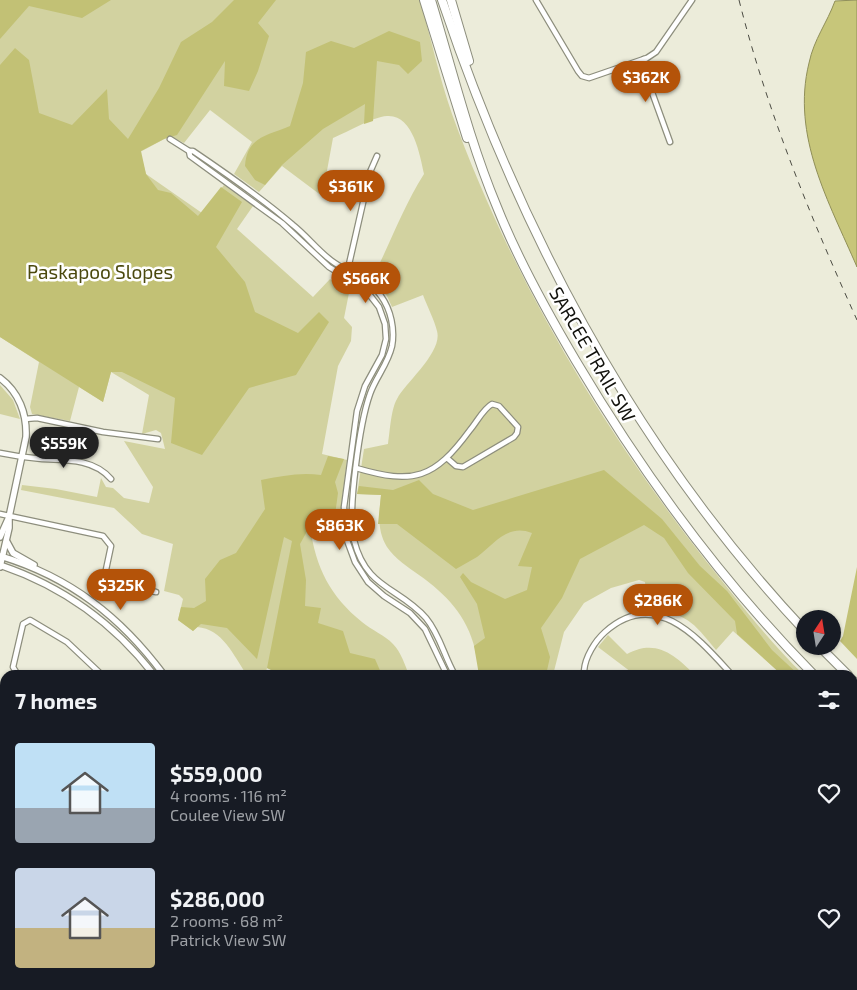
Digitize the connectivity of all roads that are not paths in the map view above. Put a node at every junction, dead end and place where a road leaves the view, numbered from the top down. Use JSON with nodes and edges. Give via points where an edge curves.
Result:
{"nodes":[{"id":1,"x":424,"y":0,"type":"edge"},
{"id":2,"x":431,"y":0,"type":"edge"},
{"id":3,"x":442,"y":0,"type":"edge"},
{"id":4,"x":452,"y":0,"type":"edge"},
{"id":5,"x":536,"y":0,"type":"edge"},
{"id":6,"x":692,"y":0,"type":"edge"},
{"id":7,"x":644,"y":59,"type":"junction"},
{"id":8,"x":474,"y":90,"type":"junction"},
{"id":9,"x":170,"y":139,"type":"dead end"},
{"id":10,"x":670,"y":142,"type":"dead end"},
{"id":11,"x":189,"y":151,"type":"junction"},
{"id":12,"x":377,"y":156,"type":"dead end"},
{"id":13,"x":262,"y":199,"type":"junction"},
{"id":14,"x":258,"y":204,"type":"junction"},
{"id":15,"x":496,"y":206,"type":"junction"},
{"id":16,"x":348,"y":272,"type":"junction"},
{"id":17,"x":346,"y":278,"type":"junction"},
{"id":18,"x":386,"y":332,"type":"junction"},
{"id":19,"x":393,"y":332,"type":"junction"},
{"id":20,"x":0,"y":378,"type":"edge"},
{"id":21,"x":363,"y":392,"type":"junction"},
{"id":22,"x":370,"y":394,"type":"junction"},
{"id":23,"x":26,"y":419,"type":"junction"},
{"id":24,"x":158,"y":439,"type":"dead end"},
{"id":25,"x":0,"y":452,"type":"edge"},
{"id":26,"x":22,"y":457,"type":"junction"},
{"id":27,"x":448,"y":459,"type":"junction"},
{"id":28,"x":350,"y":467,"type":"junction"},
{"id":29,"x":357,"y":468,"type":"junction"},
{"id":30,"x":111,"y":479,"type":"dead end"},
{"id":31,"x":0,"y":514,"type":"edge"},
{"id":32,"x":8,"y":517,"type":"junction"},
{"id":33,"x":0,"y":537,"type":"edge"},
{"id":34,"x":7,"y":542,"type":"junction"},
{"id":35,"x":358,"y":552,"type":"junction"},
{"id":36,"x":351,"y":555,"type":"junction"},
{"id":37,"x":1,"y":557,"type":"edge"},
{"id":38,"x":0,"y":566,"type":"edge"},
{"id":39,"x":52,"y":577,"type":"junction"},
{"id":40,"x":156,"y":592,"type":"dead end"},
{"id":41,"x":419,"y":611,"type":"junction"},
{"id":42,"x":414,"y":616,"type":"junction"},
{"id":43,"x":796,"y":620,"type":"edge"},
{"id":44,"x":829,"y":655,"type":"edge"},
{"id":45,"x":15,"y":670,"type":"edge"},
{"id":46,"x":97,"y":670,"type":"edge"},
{"id":47,"x":150,"y":670,"type":"edge"},
{"id":48,"x":160,"y":670,"type":"edge"},
{"id":49,"x":445,"y":670,"type":"edge"},
{"id":50,"x":453,"y":670,"type":"edge"},
{"id":51,"x":584,"y":670,"type":"edge"},
{"id":52,"x":727,"y":670,"type":"edge"},
{"id":53,"x":810,"y":670,"type":"edge"},
{"id":54,"x":843,"y":670,"type":"edge"}],
"edges":[{"from":1,"to":15,"type":"highway","via":[[460,120]]},
{"from":2,"to":15,"type":"highway","name":"SARCEE TRAIL SW","via":[[470,133]]},
{"from":3,"to":8,"type":"highway","name":"SARCEE TRAIL SW"},
{"from":4,"to":8,"type":"highway"},
{"from":5,"to":7,"type":"street","via":[[583,76],[595,77]]},
{"from":6,"to":7,"type":"street","via":[[662,46]]},
{"from":7,"to":10,"type":"street","via":[[649,84]]},
{"from":8,"to":43,"type":"highway","name":"SARCEE TRAIL SW","via":[[542,247],[607,366],[664,456],[715,525]]},
{"from":9,"to":11,"type":"street"},
{"from":11,"to":13,"type":"street"},
{"from":11,"to":14,"type":"street","via":[[190,156]]},
{"from":12,"to":16,"type":"street","via":[[370,172]]},
{"from":13,"to":14,"type":"street"},
{"from":13,"to":16,"type":"street"},
{"from":14,"to":17,"type":"street","via":[[325,264]]},
{"from":15,"to":53,"type":"highway","name":"SARCEE TRAIL SW","via":[[553,321],[645,470],[727,578]]},
{"from":16,"to":17,"type":"street"},
{"from":16,"to":19,"type":"street","via":[[364,279],[380,295],[389,312]]},
{"from":17,"to":18,"type":"street","via":[[374,298],[382,313]]},
{"from":18,"to":19,"type":"street"},
{"from":18,"to":21,"type":"street","via":[[382,355]]},
{"from":19,"to":22,"type":"street","via":[[389,356]]},
{"from":20,"to":23,"type":"main road","via":[[17,397]]},
{"from":21,"to":22,"type":"street"},
{"from":21,"to":28,"type":"street"},
{"from":22,"to":29,"type":"street"},
{"from":23,"to":24,"type":"street","via":[[37,418],[103,432]]},
{"from":23,"to":26,"type":"main road"},
{"from":25,"to":26,"type":"street"},
{"from":26,"to":30,"type":"street","via":[[58,458],[93,465]]},
{"from":26,"to":32,"type":"main road"},
{"from":27,"to":27,"type":"street","via":[[492,404],[499,406],[518,427],[514,437],[463,467]]},
{"from":27,"to":29,"type":"street","via":[[425,473],[406,477],[390,477]]},
{"from":28,"to":29,"type":"street"},
{"from":28,"to":36,"type":"street","via":[[344,517]]},
{"from":29,"to":35,"type":"street","via":[[351,520]]},
{"from":31,"to":32,"type":"street"},
{"from":32,"to":33,"type":"main road"},
{"from":32,"to":34,"type":"main road"},
{"from":32,"to":40,"type":"street","via":[[103,536],[111,546],[106,582]]},
{"from":34,"to":37,"type":"main road"},
{"from":34,"to":39,"type":"main road","via":[[13,553]]},
{"from":35,"to":36,"type":"street"},
{"from":35,"to":41,"type":"street","via":[[378,582]]},
{"from":36,"to":42,"type":"street","via":[[372,586]]},
{"from":37,"to":38,"type":"main road"},
{"from":37,"to":39,"type":"main road"},
{"from":38,"to":47,"type":"main road","via":[[49,585],[89,610],[127,643]]},
{"from":39,"to":48,"type":"main road","via":[[91,600],[126,628]]},
{"from":41,"to":42,"type":"street"},
{"from":41,"to":50,"type":"street","via":[[436,632]]},
{"from":42,"to":49,"type":"street","via":[[430,637]]},
{"from":44,"to":54,"type":"highway"},
{"from":45,"to":46,"type":"street","via":[[20,631],[30,620],[67,642]]},
{"from":51,"to":52,"type":"street","via":[[603,634],[626,619],[651,615],[668,618],[684,627]]}]}
